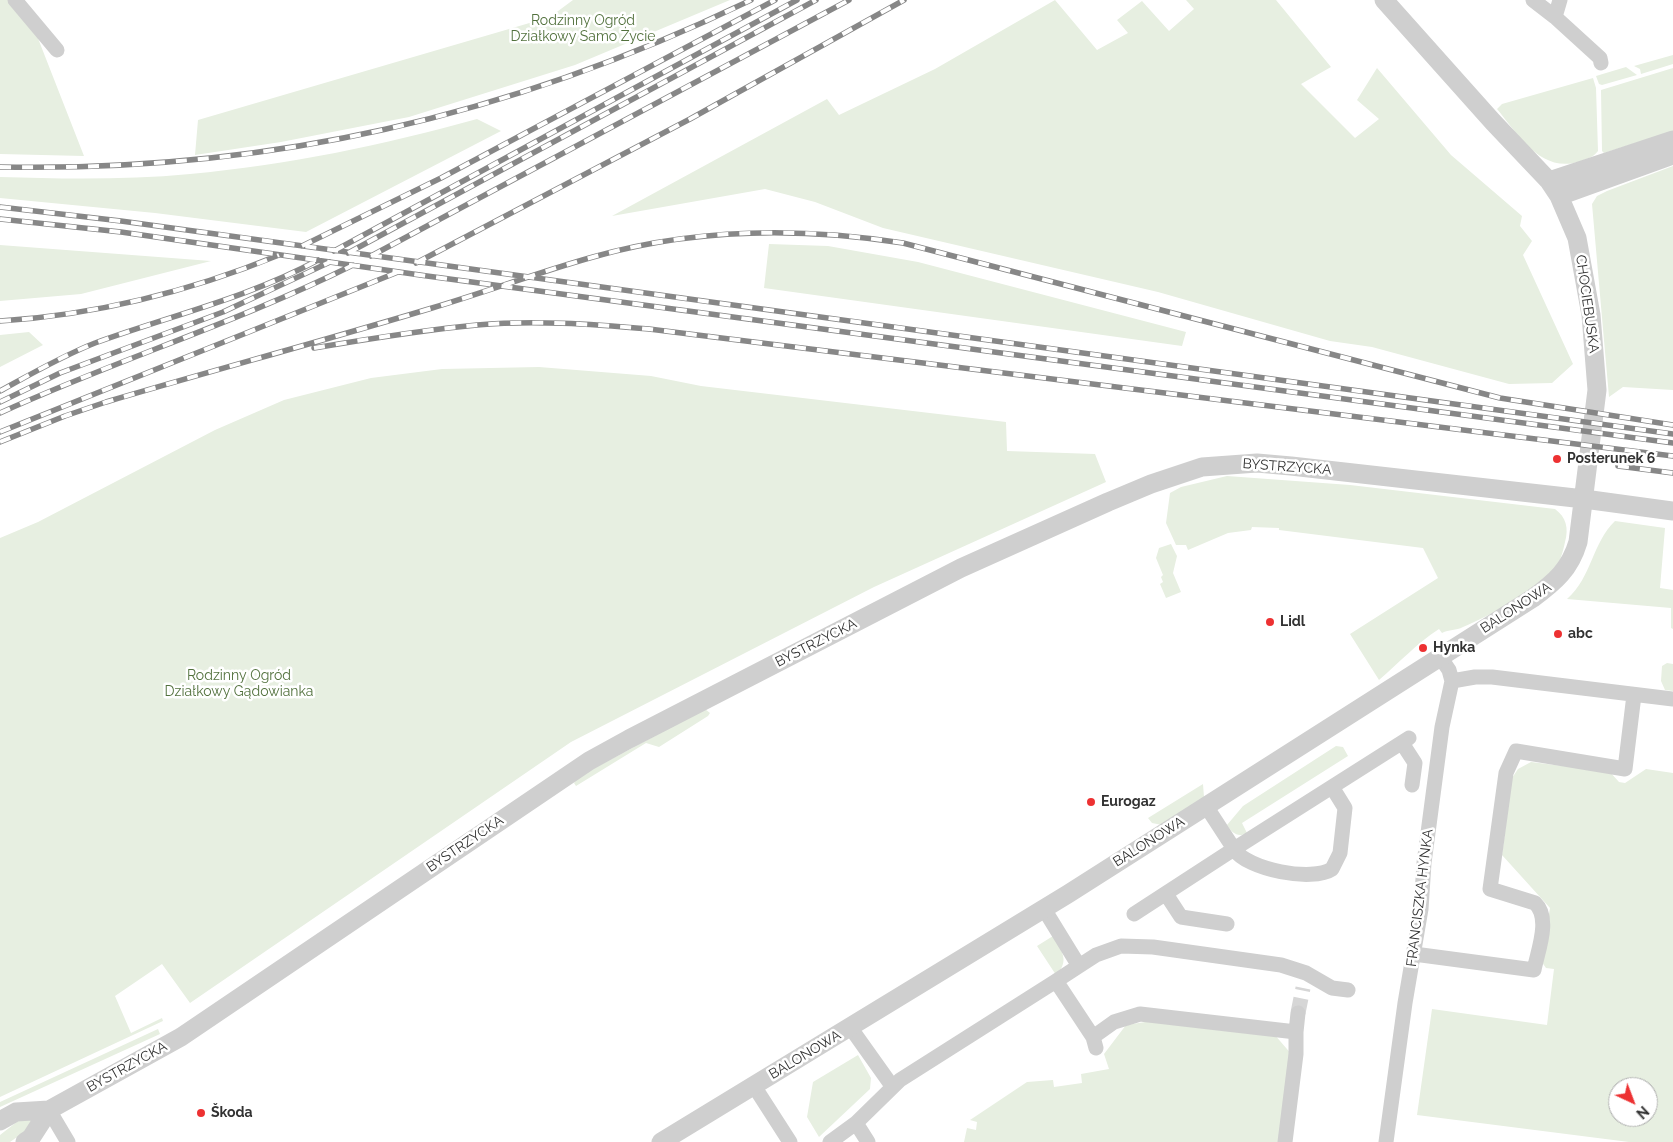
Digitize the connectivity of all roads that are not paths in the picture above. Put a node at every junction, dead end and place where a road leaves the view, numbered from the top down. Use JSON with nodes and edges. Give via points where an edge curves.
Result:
{"nodes":[{"id":1,"x":15,"y":0,"type":"edge"},
{"id":2,"x":1384,"y":0,"type":"edge"},
{"id":3,"x":1533,"y":0,"type":"edge"},
{"id":4,"x":1560,"y":0,"type":"edge"},
{"id":5,"x":1555,"y":17,"type":"junction"},
{"id":6,"x":58,"y":50,"type":"dead end"},
{"id":7,"x":1601,"y":63,"type":"dead end"},
{"id":8,"x":1673,"y":140,"type":"edge"},
{"id":9,"x":1673,"y":155,"type":"edge"},
{"id":10,"x":1554,"y":188,"type":"junction"},
{"id":11,"x":1584,"y":498,"type":"junction"},
{"id":12,"x":1673,"y":511,"type":"edge"},
{"id":13,"x":1440,"y":657,"type":"junction"},
{"id":14,"x":1452,"y":681,"type":"junction"},
{"id":15,"x":1634,"y":695,"type":"junction"},
{"id":16,"x":1673,"y":699,"type":"edge"},
{"id":17,"x":1412,"y":785,"type":"dead end"},
{"id":18,"x":1332,"y":787,"type":"junction"},
{"id":19,"x":1206,"y":806,"type":"junction"},
{"id":20,"x":1234,"y":849,"type":"junction"},
{"id":21,"x":1166,"y":894,"type":"junction"},
{"id":22,"x":1044,"y":909,"type":"junction"},
{"id":23,"x":1134,"y":914,"type":"dead end"},
{"id":24,"x":1227,"y":924,"type":"dead end"},
{"id":25,"x":1414,"y":954,"type":"junction"},
{"id":26,"x":1079,"y":966,"type":"junction"},
{"id":27,"x":1056,"y":981,"type":"junction"},
{"id":28,"x":1348,"y":990,"type":"dead end"},
{"id":29,"x":1298,"y":1013,"type":"tunnel mouth"},
{"id":30,"x":850,"y":1027,"type":"junction"},
{"id":31,"x":1296,"y":1032,"type":"junction"},
{"id":32,"x":754,"y":1086,"type":"junction"},
{"id":33,"x":892,"y":1086,"type":"junction"},
{"id":34,"x":49,"y":1110,"type":"junction"},
{"id":35,"x":0,"y":1121,"type":"edge"},
{"id":36,"x":856,"y":1123,"type":"junction"},
{"id":37,"x":26,"y":1142,"type":"edge"},
{"id":38,"x":68,"y":1142,"type":"edge"},
{"id":39,"x":661,"y":1142,"type":"edge"},
{"id":40,"x":790,"y":1142,"type":"edge"},
{"id":41,"x":830,"y":1142,"type":"edge"},
{"id":42,"x":868,"y":1142,"type":"edge"},
{"id":43,"x":1285,"y":1142,"type":"edge"},
{"id":44,"x":1386,"y":1142,"type":"edge"}],
"edges":[{"from":1,"to":6,"type":"street"},
{"from":2,"to":10,"type":"street","name":"CHOCIEBUSKA"},
{"from":3,"to":5,"type":"street"},
{"from":4,"to":5,"type":"street"},
{"from":5,"to":7,"type":"street","via":[[1600,58]]},
{"from":8,"to":10,"type":"street"},
{"from":9,"to":10,"type":"street"},
{"from":10,"to":11,"type":"street","name":"CHOCIEBUSKA","via":[[1576,238],[1585,276],[1597,390]]},
{"from":11,"to":12,"type":"street","name":"BYSTRZYCKA"},
{"from":11,"to":13,"type":"street","name":"BALONOWA","via":[[1575,552],[1559,578]]},
{"from":11,"to":34,"type":"street","name":"BYSTRZYCKA","via":[[1258,463],[1202,467],[1151,484],[961,568],[589,761],[181,1037]]},
{"from":13,"to":14,"type":"street"},
{"from":13,"to":19,"type":"street","name":"BALONOWA"},
{"from":14,"to":15,"type":"street","via":[[1492,677]]},
{"from":14,"to":25,"type":"street","name":"FRANCISZKA HYNKA","via":[[1442,726]]},
{"from":15,"to":16,"type":"street"},
{"from":15,"to":25,"type":"street","via":[[1625,769],[1516,751],[1506,773],[1490,889],[1535,903],[1540,908],[1544,920],[1534,970]]},
{"from":17,"to":18,"type":"street","via":[[1415,763],[1405,741]]},
{"from":18,"to":20,"type":"street"},
{"from":18,"to":20,"type":"street","via":[[1346,808],[1339,859],[1327,872],[1316,875],[1259,867],[1238,856]]},
{"from":19,"to":20,"type":"street"},
{"from":19,"to":22,"type":"street","name":"BALONOWA"},
{"from":20,"to":21,"type":"street"},
{"from":21,"to":23,"type":"street"},
{"from":21,"to":24,"type":"street","via":[[1181,917]]},
{"from":22,"to":26,"type":"street"},
{"from":22,"to":30,"type":"street","name":"BALONOWA"},
{"from":25,"to":44,"type":"street","name":"FRANCISZKA HYNKA"},
{"from":26,"to":27,"type":"street"},
{"from":26,"to":28,"type":"street","via":[[1109,950],[1133,946],[1281,965],[1304,980]]},
{"from":27,"to":31,"type":"street","via":[[1094,1042],[1114,1022],[1140,1014]]},
{"from":27,"to":33,"type":"street"},
{"from":29,"to":31,"type":"street"},
{"from":30,"to":32,"type":"street","name":"BALONOWA"},
{"from":30,"to":33,"type":"street"},
{"from":31,"to":43,"type":"street"},
{"from":32,"to":39,"type":"street","name":"BALONOWA"},
{"from":32,"to":40,"type":"street"},
{"from":33,"to":36,"type":"street"},
{"from":34,"to":35,"type":"street","name":"BYSTRZYCKA","via":[[16,1112]]},
{"from":34,"to":37,"type":"street","name":"BYSTRZYCKA","via":[[32,1138]]},
{"from":34,"to":38,"type":"street"},
{"from":36,"to":41,"type":"street"},
{"from":36,"to":42,"type":"street"}]}
